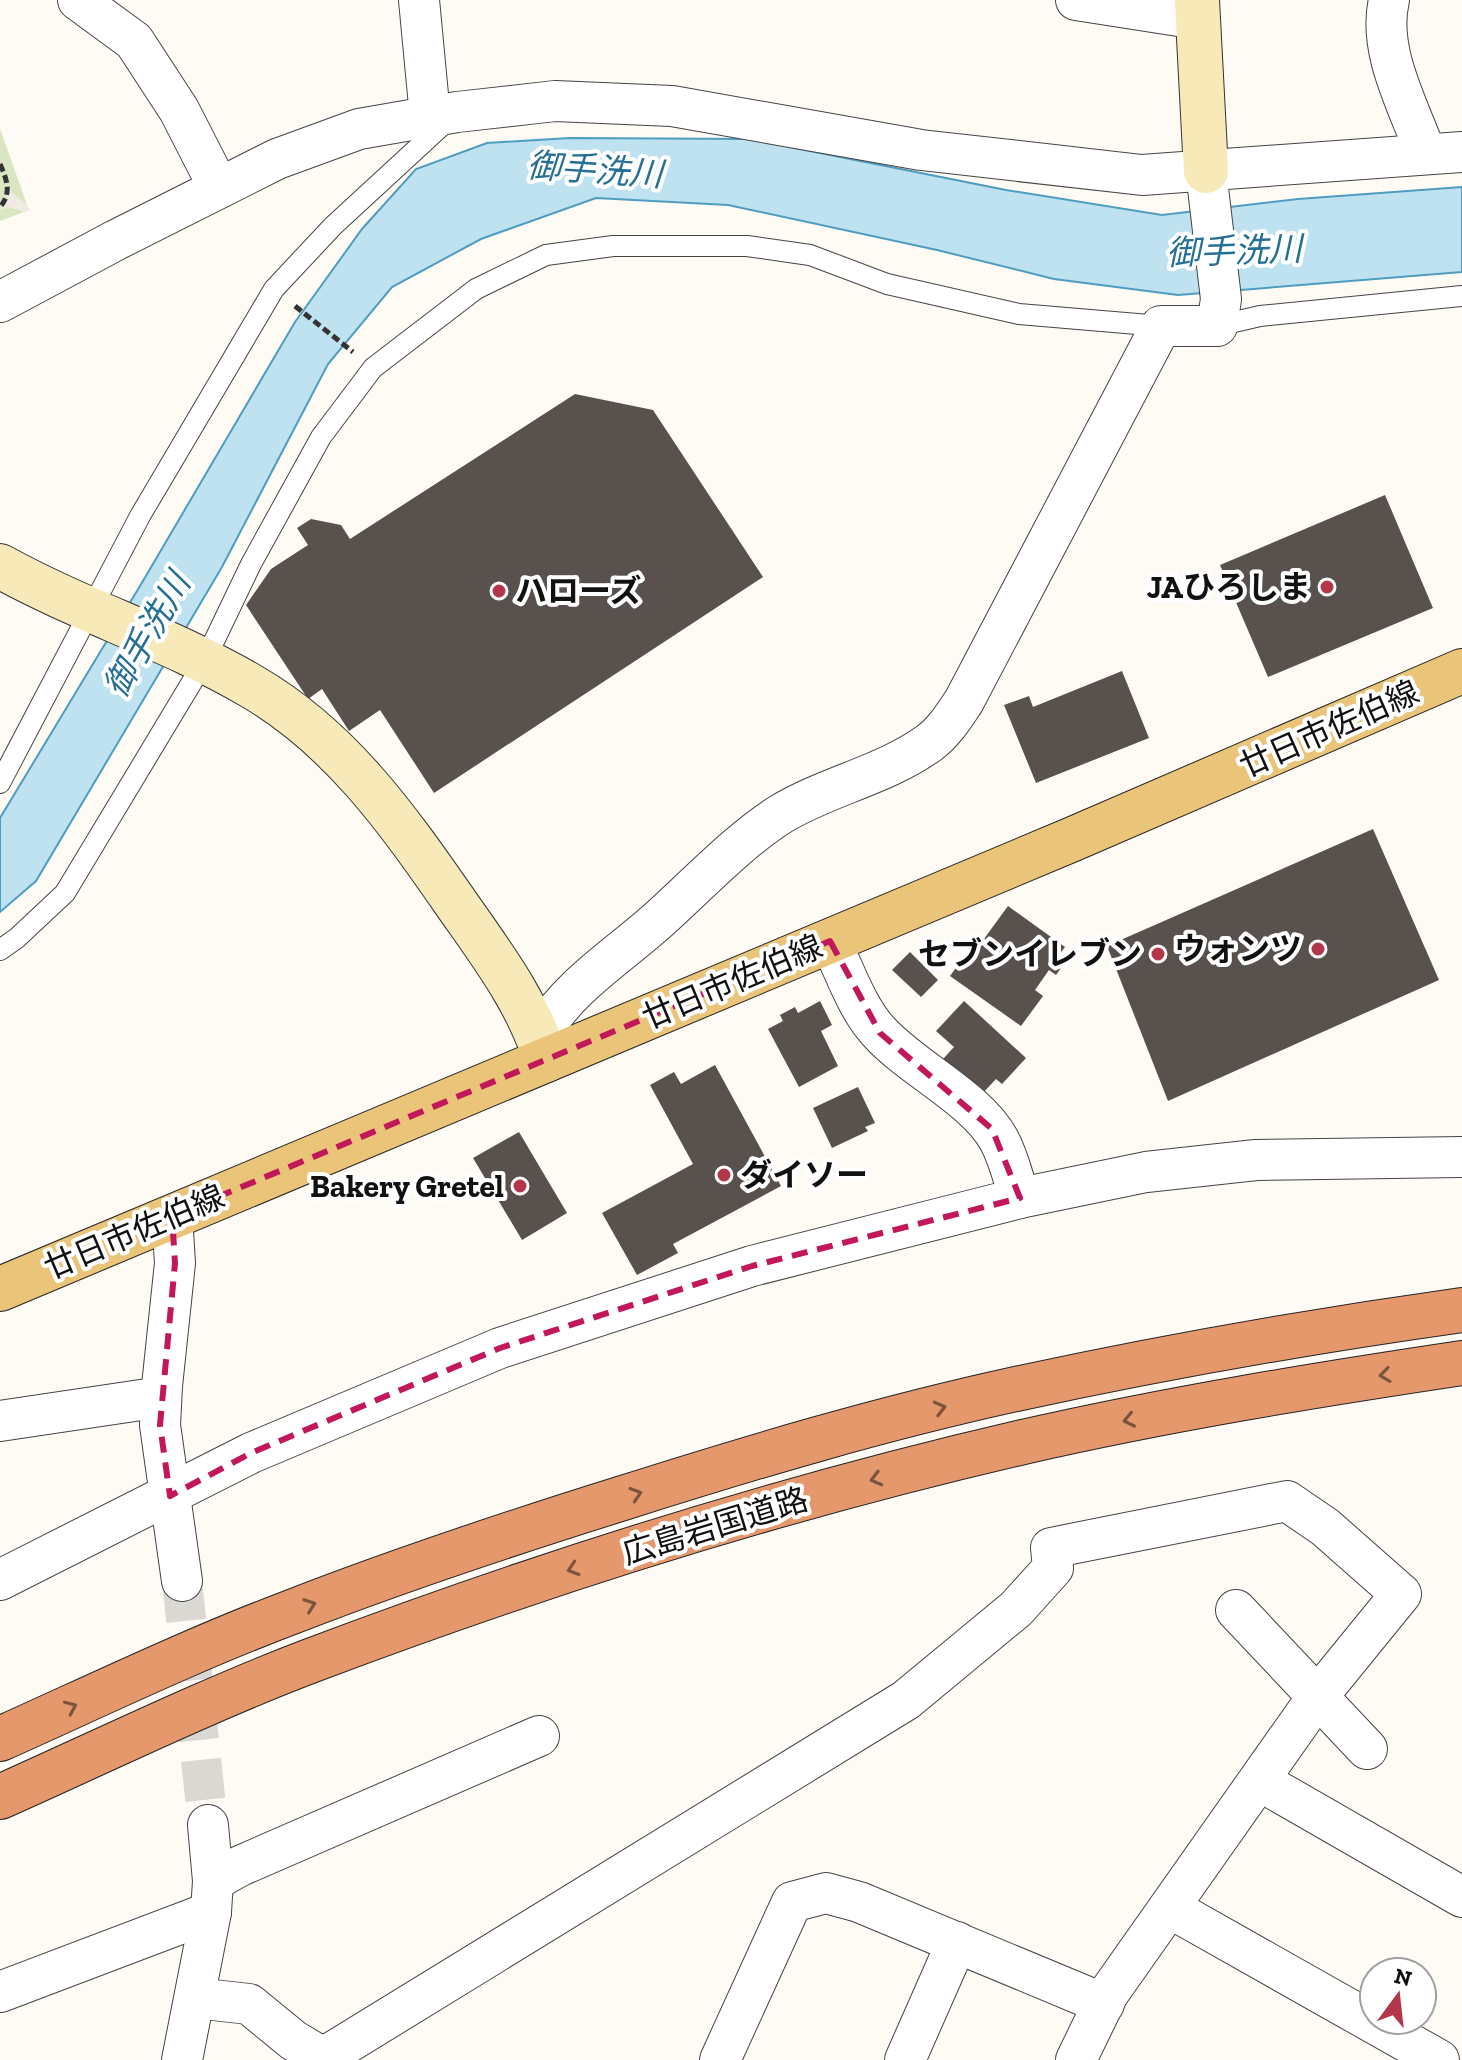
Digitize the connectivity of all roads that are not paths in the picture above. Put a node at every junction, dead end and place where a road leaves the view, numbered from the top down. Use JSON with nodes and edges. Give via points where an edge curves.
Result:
{"nodes":[{"id":1,"x":78,"y":0,"type":"edge"},
{"id":2,"x":419,"y":0,"type":"edge"},
{"id":3,"x":1076,"y":0,"type":"edge"},
{"id":4,"x":1389,"y":0,"type":"edge"},
{"id":5,"x":1198,"y":10,"type":"edge"},
{"id":6,"x":444,"y":114,"type":"junction"},
{"id":7,"x":1444,"y":153,"type":"edge"},
{"id":8,"x":1207,"y":184,"type":"junction"},
{"id":9,"x":219,"y":188,"type":"junction"},
{"id":10,"x":1462,"y":296,"type":"edge"},
{"id":11,"x":0,"y":302,"type":"edge"},
{"id":12,"x":1219,"y":312,"type":"junction"},
{"id":13,"x":1161,"y":326,"type":"junction"},
{"id":14,"x":0,"y":566,"type":"edge"},
{"id":15,"x":94,"y":611,"type":"junction"},
{"id":16,"x":196,"y":658,"type":"junction"},
{"id":17,"x":1462,"y":671,"type":"edge"},
{"id":18,"x":0,"y":783,"type":"edge"},
{"id":19,"x":830,"y":941,"type":"junction"},
{"id":20,"x":0,"y":950,"type":"edge"},
{"id":21,"x":543,"y":1048,"type":"junction"},
{"id":22,"x":1462,"y":1157,"type":"edge"},
{"id":23,"x":1020,"y":1198,"type":"junction"},
{"id":24,"x":172,"y":1216,"type":"junction"},
{"id":25,"x":0,"y":1289,"type":"edge"},
{"id":26,"x":1462,"y":1310,"type":"edge"},
{"id":27,"x":1462,"y":1363,"type":"edge"},
{"id":28,"x":161,"y":1397,"type":"junction"},
{"id":29,"x":0,"y":1421,"type":"edge"},
{"id":30,"x":170,"y":1496,"type":"junction"},
{"id":31,"x":0,"y":1580,"type":"edge"},
{"id":32,"x":182,"y":1581,"type":"tunnel mouth"},
{"id":33,"x":1236,"y":1610,"type":"dead end"},
{"id":34,"x":1318,"y":1696,"type":"junction"},
{"id":35,"x":539,"y":1736,"type":"dead end"},
{"id":36,"x":0,"y":1739,"type":"edge"},
{"id":37,"x":1367,"y":1749,"type":"dead end"},
{"id":38,"x":1260,"y":1781,"type":"junction"},
{"id":39,"x":0,"y":1797,"type":"edge"},
{"id":40,"x":208,"y":1825,"type":"tunnel mouth"},
{"id":41,"x":212,"y":1897,"type":"junction"},
{"id":42,"x":1462,"y":1897,"type":"edge"},
{"id":43,"x":1170,"y":1908,"type":"junction"},
{"id":44,"x":957,"y":1942,"type":"junction"},
{"id":45,"x":0,"y":1992,"type":"edge"},
{"id":46,"x":195,"y":1998,"type":"junction"},
{"id":47,"x":1104,"y":2004,"type":"junction"},
{"id":48,"x":182,"y":2060,"type":"edge"},
{"id":49,"x":720,"y":2060,"type":"edge"},
{"id":50,"x":905,"y":2060,"type":"edge"},
{"id":51,"x":1076,"y":2060,"type":"edge"},
{"id":52,"x":1439,"y":2060,"type":"edge"}],
"edges":[{"from":1,"to":9,"type":"street","via":[[134,41],[179,110]]},
{"from":2,"to":6,"type":"street"},
{"from":3,"to":5,"type":"street"},
{"from":4,"to":7,"type":"street","via":[[1384,20],[1390,57]]},
{"from":5,"to":8,"type":"street"},
{"from":6,"to":8,"type":"street","via":[[555,101],[672,106],[921,150]]},
{"from":6,"to":9,"type":"street","via":[[359,129],[277,159]]},
{"from":6,"to":15,"type":"lane","via":[[274,289],[140,516]]},
{"from":7,"to":8,"type":"street"},
{"from":8,"to":12,"type":"street"},
{"from":9,"to":11,"type":"street"},
{"from":10,"to":12,"type":"lane","via":[[1260,316]]},
{"from":12,"to":13,"type":"street"},
{"from":13,"to":16,"type":"lane","via":[[1019,314],[887,284],[810,255],[747,246],[613,246],[546,255],[476,289],[373,368],[321,437]]},
{"from":13,"to":21,"type":"street","via":[[949,723],[907,756],[768,822],[565,998]]},
{"from":14,"to":15,"type":"street"},
{"from":15,"to":16,"type":"street"},
{"from":15,"to":18,"type":"lane"},
{"from":16,"to":20,"type":"lane","via":[[65,893]]},
{"from":16,"to":21,"type":"street","via":[[295,715],[373,788],[516,990]]},
{"from":17,"to":19,"type":"main road","name":"廿日市佐伯線"},
{"from":19,"to":21,"type":"main road","name":"廿日市佐伯線"},
{"from":19,"to":23,"type":"street","via":[[880,1033],[992,1129]]},
{"from":21,"to":24,"type":"main road","name":"廿日市佐伯線"},
{"from":22,"to":23,"type":"street","via":[[1256,1160],[1146,1172]]},
{"from":23,"to":30,"type":"street","via":[[752,1266],[500,1348],[251,1453]]},
{"from":24,"to":25,"type":"main road","name":"廿日市佐伯線"},
{"from":24,"to":28,"type":"street","via":[[175,1263]]},
{"from":36,"to":26,"type":"highway","name":"広島岩国道路","one_way":true,"via":[[286,1614],[428,1561],[718,1468],[1012,1390],[1310,1332]]},
{"from":27,"to":39,"type":"highway","name":"広島岩国道路","one_way":true,"via":[[1319,1384],[1024,1442],[733,1518],[306,1663]]},
{"from":28,"to":29,"type":"street"},
{"from":28,"to":30,"type":"street"},
{"from":30,"to":31,"type":"street"},
{"from":30,"to":32,"type":"street"},
{"from":33,"to":34,"type":"street"},
{"from":34,"to":37,"type":"street"},
{"from":34,"to":38,"type":"street"},
{"from":34,"to":46,"type":"street","via":[[1401,1594],[1287,1501],[1051,1548],[1053,1568],[1016,1609],[906,1700],[323,2058],[249,2004]]},
{"from":35,"to":41,"type":"street","via":[[240,1866]]},
{"from":38,"to":42,"type":"street"},
{"from":38,"to":43,"type":"street"},
{"from":40,"to":41,"type":"street"},
{"from":41,"to":45,"type":"street"},
{"from":41,"to":46,"type":"street"},
{"from":43,"to":47,"type":"street"},
{"from":43,"to":52,"type":"street"},
{"from":44,"to":47,"type":"street"},
{"from":44,"to":49,"type":"street","via":[[826,1893],[792,1902]]},
{"from":44,"to":50,"type":"street"},
{"from":46,"to":48,"type":"street"},
{"from":47,"to":51,"type":"street"}]}
